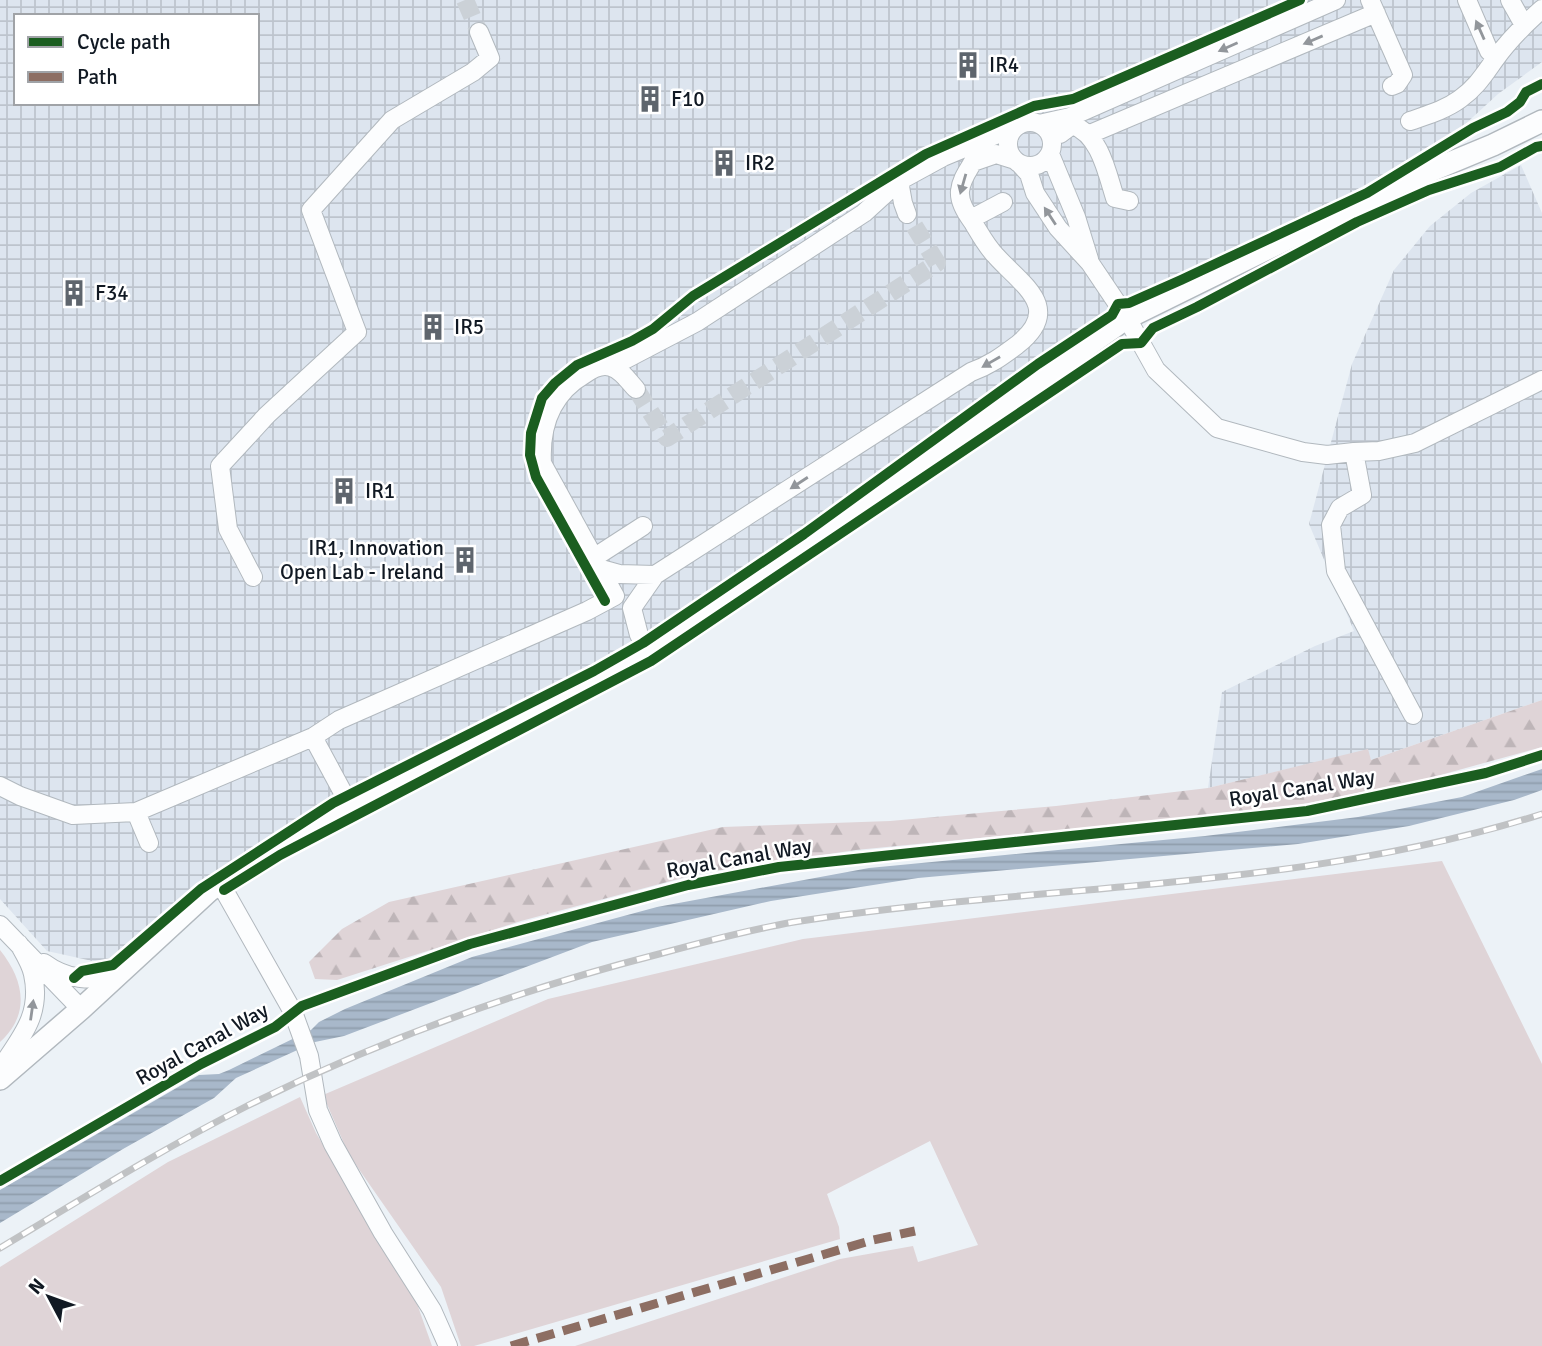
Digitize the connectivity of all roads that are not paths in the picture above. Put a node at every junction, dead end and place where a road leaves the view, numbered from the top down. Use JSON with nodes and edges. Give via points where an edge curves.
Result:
{"nodes":[{"id":1,"x":1336,"y":0,"type":"edge"},
{"id":2,"x":1467,"y":0,"type":"edge"},
{"id":3,"x":1510,"y":0,"type":"edge"},
{"id":4,"x":1373,"y":7,"type":"edge"},
{"id":5,"x":1542,"y":9,"type":"edge"},
{"id":6,"x":1524,"y":25,"type":"junction"},
{"id":7,"x":479,"y":32,"type":"tunnel mouth"},
{"id":8,"x":1496,"y":58,"type":"junction"},
{"id":9,"x":1392,"y":86,"type":"dead end"},
{"id":10,"x":1070,"y":117,"type":"junction"},
{"id":11,"x":1409,"y":121,"type":"dead end"},
{"id":12,"x":1542,"y":121,"type":"edge"},
{"id":13,"x":1039,"y":124,"type":"junction"},
{"id":14,"x":1090,"y":134,"type":"junction"},
{"id":15,"x":1010,"y":135,"type":"junction"},
{"id":16,"x":1054,"y":145,"type":"junction"},
{"id":17,"x":1018,"y":162,"type":"junction"},
{"id":18,"x":899,"y":181,"type":"junction"},
{"id":19,"x":1129,"y":201,"type":"dead end"},
{"id":20,"x":1003,"y":202,"type":"dead end"},
{"id":21,"x":907,"y":214,"type":"tunnel mouth"},
{"id":22,"x":971,"y":219,"type":"junction"},
{"id":23,"x":1090,"y":263,"type":"junction"},
{"id":24,"x":1127,"y":318,"type":"junction"},
{"id":25,"x":611,"y":367,"type":"junction"},
{"id":26,"x":1542,"y":380,"type":"edge"},
{"id":27,"x":636,"y":389,"type":"tunnel mouth"},
{"id":28,"x":1351,"y":452,"type":"junction"},
{"id":29,"x":643,"y":526,"type":"dead end"},
{"id":30,"x":598,"y":563,"type":"junction"},
{"id":31,"x":655,"y":575,"type":"junction"},
{"id":32,"x":253,"y":577,"type":"dead end"},
{"id":33,"x":615,"y":596,"type":"junction"},
{"id":34,"x":1413,"y":715,"type":"dead end"},
{"id":35,"x":313,"y":737,"type":"junction"},
{"id":36,"x":0,"y":786,"type":"edge"},
{"id":37,"x":348,"y":802,"type":"junction"},
{"id":38,"x":136,"y":812,"type":"junction"},
{"id":39,"x":149,"y":843,"type":"dead end"},
{"id":40,"x":220,"y":883,"type":"junction"},
{"id":41,"x":0,"y":925,"type":"edge"},
{"id":42,"x":19,"y":944,"type":"junction"},
{"id":43,"x":117,"y":976,"type":"junction"},
{"id":44,"x":81,"y":1009,"type":"junction"},
{"id":45,"x":0,"y":1069,"type":"edge"},
{"id":46,"x":0,"y":1079,"type":"edge"},
{"id":47,"x":448,"y":1346,"type":"edge"}],
"edges":[{"from":1,"to":10,"type":"street","one_way":true},
{"from":8,"to":2,"type":"street","one_way":true},
{"from":3,"to":6,"type":"street"},
{"from":4,"to":9,"type":"street","via":[[1403,75]]},
{"from":4,"to":14,"type":"street","one_way":true},
{"from":5,"to":6,"type":"street"},
{"from":6,"to":8,"type":"street"},
{"from":7,"to":32,"type":"street","via":[[490,58],[392,120],[311,210],[357,332],[267,415],[220,466],[228,529]]},
{"from":8,"to":11,"type":"street","via":[[1482,81],[1460,99]]},
{"from":10,"to":13,"type":"street"},
{"from":10,"to":16,"type":"street"},
{"from":12,"to":24,"type":"main road","via":[[1399,184]]},
{"from":13,"to":15,"type":"street","via":[[1019,125]]},
{"from":13,"to":16,"type":"street"},
{"from":14,"to":16,"type":"street","via":[[1072,125]]},
{"from":14,"to":19,"type":"street","via":[[1115,198]]},
{"from":15,"to":17,"type":"street","via":[[1009,148]]},
{"from":15,"to":18,"type":"street","via":[[998,134],[954,152]]},
{"from":16,"to":17,"type":"street","via":[[1040,163]]},
{"from":16,"to":23,"type":"street"},
{"from":17,"to":22,"type":"street","one_way":true,"via":[[996,154],[973,162],[960,194]]},
{"from":23,"to":17,"type":"street","one_way":true,"via":[[1058,228]]},
{"from":18,"to":21,"type":"street"},
{"from":18,"to":25,"type":"street","via":[[864,213],[697,322]]},
{"from":20,"to":22,"type":"street"},
{"from":22,"to":31,"type":"street","one_way":true,"via":[[995,256],[1032,290],[1038,309],[1035,327],[992,365],[971,372]]},
{"from":23,"to":24,"type":"street"},
{"from":24,"to":28,"type":"street","via":[[1156,370],[1217,428],[1303,453]]},
{"from":24,"to":37,"type":"main road","via":[[647,651]]},
{"from":25,"to":27,"type":"street"},
{"from":25,"to":30,"type":"street","via":[[595,368],[565,389],[548,415],[541,446],[542,463]]},
{"from":26,"to":28,"type":"street","via":[[1415,443]]},
{"from":28,"to":34,"type":"street","via":[[1362,495],[1340,509],[1331,525],[1336,571]]},
{"from":29,"to":30,"type":"street"},
{"from":30,"to":31,"type":"street","via":[[619,574]]},
{"from":30,"to":33,"type":"street"},
{"from":31,"to":33,"type":"street","via":[[632,608],[641,639]]},
{"from":33,"to":35,"type":"street","via":[[339,720]]},
{"from":35,"to":37,"type":"street"},
{"from":35,"to":38,"type":"street"},
{"from":36,"to":38,"type":"street","via":[[73,815]]},
{"from":37,"to":40,"type":"main road"},
{"from":38,"to":39,"type":"street"},
{"from":40,"to":43,"type":"main road"},
{"from":40,"to":47,"type":"street","via":[[299,1026],[318,1110],[333,1144],[432,1310]]},
{"from":41,"to":42,"type":"street"},
{"from":42,"to":43,"type":"street","via":[[49,967],[74,978]]},
{"from":42,"to":44,"type":"street"},
{"from":45,"to":42,"type":"street","one_way":true,"via":[[30,1023],[34,1008],[33,973]]},
{"from":43,"to":44,"type":"main road"},
{"from":44,"to":46,"type":"main road"}]}
